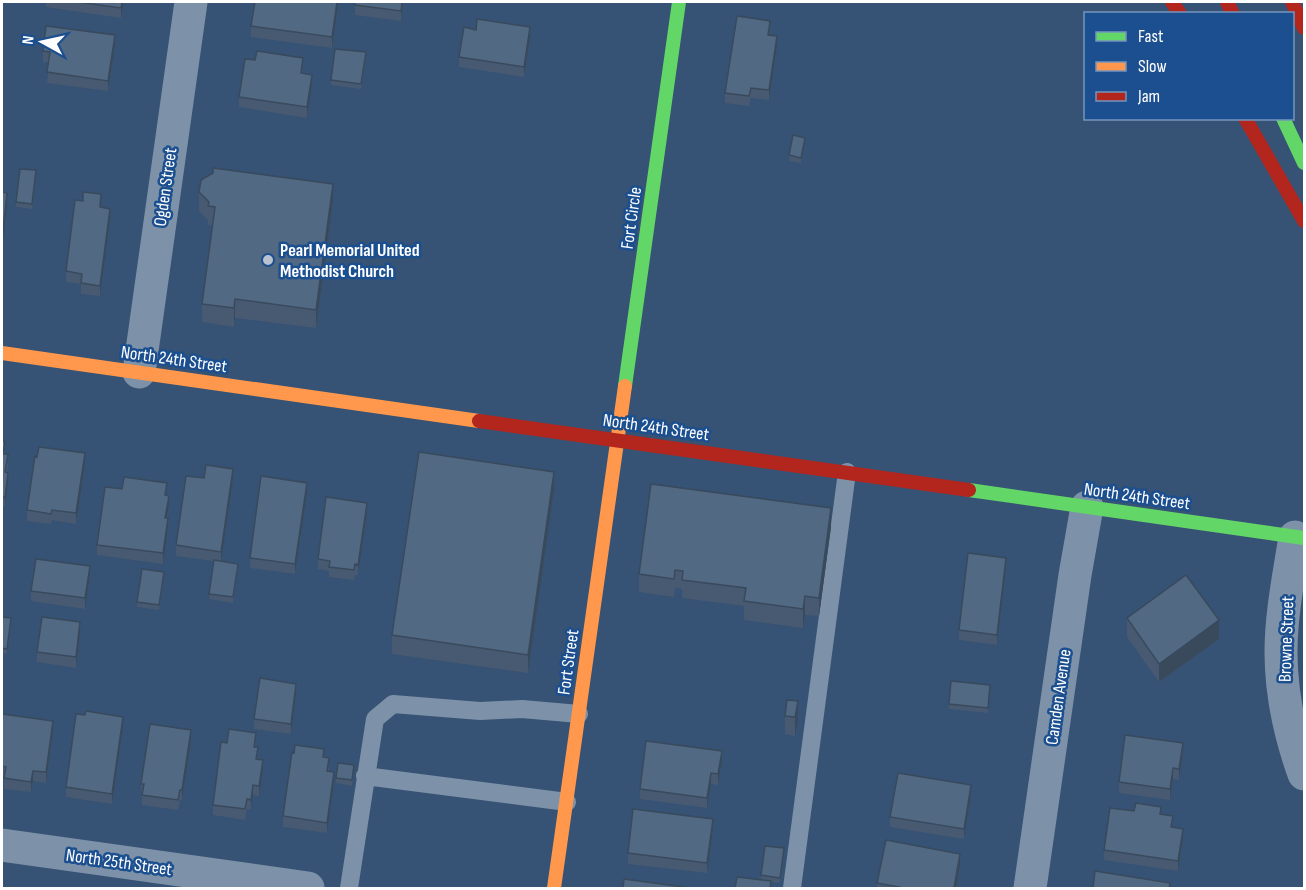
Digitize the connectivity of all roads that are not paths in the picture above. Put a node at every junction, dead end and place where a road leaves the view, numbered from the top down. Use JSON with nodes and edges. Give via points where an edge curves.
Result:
{"nodes":[{"id":1,"x":191,"y":2,"type":"edge"},
{"id":2,"x":679,"y":2,"type":"edge"},
{"id":3,"x":1292,"y":2,"type":"edge"},
{"id":4,"x":1305,"y":28,"type":"edge"},
{"id":5,"x":1246,"y":120,"type":"edge"},
{"id":6,"x":1284,"y":120,"type":"edge"},
{"id":7,"x":1305,"y":163,"type":"edge"},
{"id":8,"x":1305,"y":221,"type":"edge"},
{"id":9,"x":2,"y":353,"type":"edge"},
{"id":10,"x":139,"y":372,"type":"junction"},
{"id":11,"x":618,"y":440,"type":"junction"},
{"id":12,"x":847,"y":472,"type":"junction"},
{"id":13,"x":1087,"y":507,"type":"junction"},
{"id":14,"x":1300,"y":538,"type":"edge"},
{"id":15,"x":579,"y":714,"type":"junction"},
{"id":16,"x":1305,"y":774,"type":"edge"},
{"id":17,"x":365,"y":776,"type":"junction"},
{"id":18,"x":567,"y":802,"type":"junction"},
{"id":19,"x":2,"y":845,"type":"edge"},
{"id":20,"x":308,"y":888,"type":"edge"},
{"id":21,"x":349,"y":888,"type":"edge"},
{"id":22,"x":555,"y":888,"type":"edge"},
{"id":23,"x":792,"y":888,"type":"edge"},
{"id":24,"x":1030,"y":888,"type":"edge"}],
"edges":[{"from":1,"to":10,"type":"street","name":"Ogden Street"},
{"from":2,"to":11,"type":"main road","name":"Fort Circle"},
{"from":3,"to":4,"type":"main road"},
{"from":5,"to":8,"type":"main road"},
{"from":6,"to":7,"type":"main road"},
{"from":9,"to":10,"type":"main road","name":"North 24th Street"},
{"from":10,"to":11,"type":"main road","name":"North 24th Street"},
{"from":11,"to":12,"type":"main road","name":"North 24th Street"},
{"from":11,"to":15,"type":"main road","name":"Fort Street"},
{"from":12,"to":13,"type":"main road","name":"North 24th Street"},
{"from":12,"to":23,"type":"lane"},
{"from":13,"to":14,"type":"main road","name":"North 24th Street"},
{"from":13,"to":24,"type":"street","name":"Camden Avenue"},
{"from":14,"to":16,"type":"street","name":"Browne Street","via":[[1287,591],[1281,651],[1285,706]]},
{"from":15,"to":17,"type":"lane","via":[[393,704],[375,719]]},
{"from":15,"to":18,"type":"main road","name":"Fort Street"},
{"from":17,"to":18,"type":"lane"},
{"from":17,"to":21,"type":"lane"},
{"from":18,"to":22,"type":"main road","name":"Fort Street"},
{"from":19,"to":20,"type":"street","name":"North 25th Street"}]}
